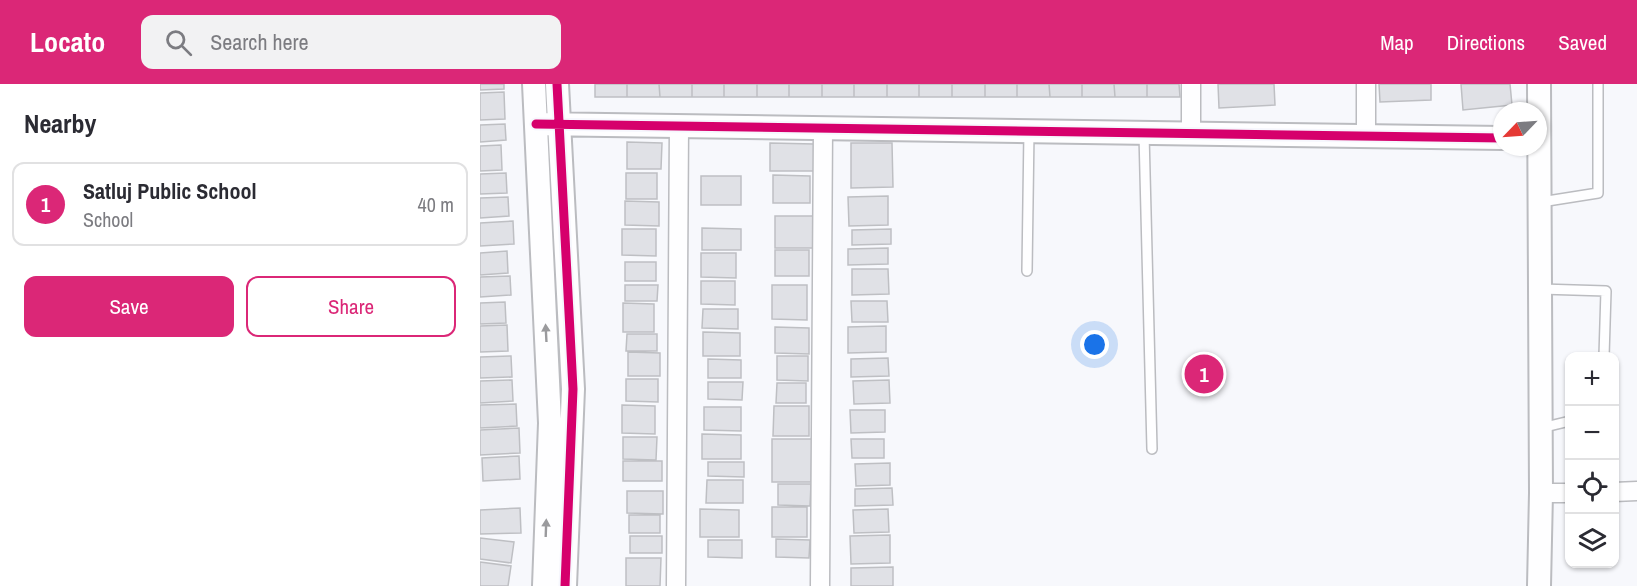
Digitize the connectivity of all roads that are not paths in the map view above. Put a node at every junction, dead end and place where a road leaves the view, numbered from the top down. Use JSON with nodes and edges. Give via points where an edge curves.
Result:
{"nodes":[{"id":1,"x":534,"y":84,"type":"edge"},
{"id":2,"x":557,"y":84,"type":"edge"},
{"id":3,"x":1191,"y":84,"type":"edge"},
{"id":4,"x":1366,"y":84,"type":"edge"},
{"id":5,"x":1539,"y":84,"type":"edge"},
{"id":6,"x":1598,"y":84,"type":"edge"},
{"id":7,"x":1539,"y":102,"type":"edge"},
{"id":8,"x":536,"y":124,"type":"junction"},
{"id":9,"x":559,"y":124,"type":"junction"},
{"id":10,"x":679,"y":126,"type":"junction"},
{"id":11,"x":823,"y":128,"type":"junction"},
{"id":12,"x":1029,"y":131,"type":"junction"},
{"id":13,"x":1144,"y":133,"type":"junction"},
{"id":14,"x":1191,"y":134,"type":"junction"},
{"id":15,"x":1366,"y":137,"type":"junction"},
{"id":16,"x":1493,"y":138,"type":"edge"},
{"id":17,"x":1538,"y":156,"type":"edge"},
{"id":18,"x":1539,"y":202,"type":"junction"},
{"id":19,"x":1027,"y":271,"type":"dead end"},
{"id":20,"x":1540,"y":289,"type":"junction"},
{"id":21,"x":1604,"y":352,"type":"edge"},
{"id":22,"x":1565,"y":422,"type":"edge"},
{"id":23,"x":1541,"y":428,"type":"junction"},
{"id":24,"x":1152,"y":449,"type":"dead end"},
{"id":25,"x":1637,"y":491,"type":"edge"},
{"id":26,"x":1619,"y":492,"type":"edge"},
{"id":27,"x":1565,"y":493,"type":"edge"},
{"id":28,"x":1541,"y":494,"type":"junction"},
{"id":29,"x":544,"y":586,"type":"edge"},
{"id":30,"x":565,"y":586,"type":"edge"},
{"id":31,"x":676,"y":586,"type":"edge"},
{"id":32,"x":820,"y":586,"type":"edge"},
{"id":33,"x":1539,"y":586,"type":"edge"}],
"edges":[{"from":1,"to":8,"type":"street"},
{"from":2,"to":9,"type":"street"},
{"from":3,"to":14,"type":"street"},
{"from":4,"to":15,"type":"street"},
{"from":5,"to":7,"type":"street"},
{"from":6,"to":18,"type":"lane","via":[[1598,193]]},
{"from":8,"to":9,"type":"street"},
{"from":29,"to":8,"type":"street","one_way":true,"via":[[550,423]]},
{"from":9,"to":10,"type":"street"},
{"from":9,"to":30,"type":"street","via":[[573,389]]},
{"from":10,"to":11,"type":"street"},
{"from":10,"to":31,"type":"street"},
{"from":11,"to":12,"type":"street"},
{"from":11,"to":32,"type":"street"},
{"from":12,"to":13,"type":"street"},
{"from":12,"to":19,"type":"lane"},
{"from":13,"to":14,"type":"street"},
{"from":13,"to":24,"type":"lane"},
{"from":14,"to":15,"type":"street"},
{"from":15,"to":16,"type":"street"},
{"from":17,"to":18,"type":"street"},
{"from":18,"to":20,"type":"street"},
{"from":20,"to":21,"type":"lane","via":[[1606,291]]},
{"from":20,"to":23,"type":"street"},
{"from":22,"to":23,"type":"lane"},
{"from":23,"to":28,"type":"street"},
{"from":25,"to":26,"type":"street"},
{"from":27,"to":28,"type":"street"},
{"from":28,"to":33,"type":"street"}]}
